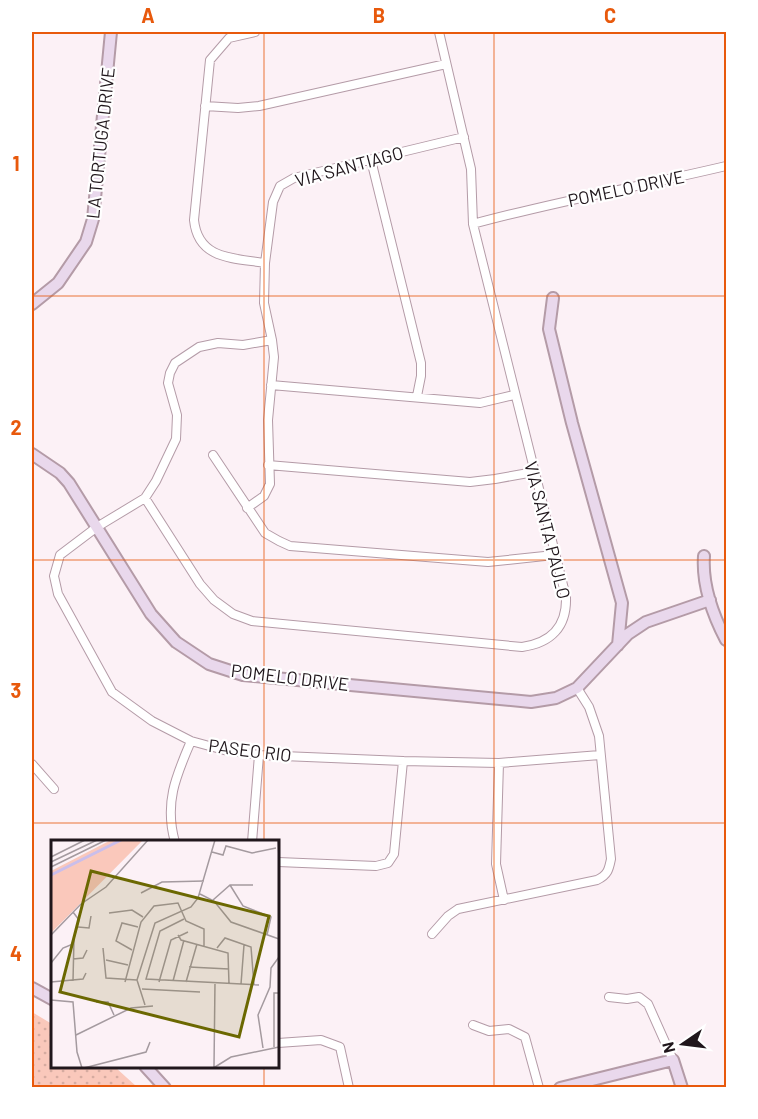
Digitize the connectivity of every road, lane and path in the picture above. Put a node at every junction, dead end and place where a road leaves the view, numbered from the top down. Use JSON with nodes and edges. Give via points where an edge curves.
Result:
{"nodes":[{"id":1,"x":111,"y":32,"type":"edge"},
{"id":2,"x":255,"y":32,"type":"edge"},
{"id":3,"x":439,"y":32,"type":"edge"},
{"id":4,"x":446,"y":64,"type":"junction"},
{"id":5,"x":206,"y":106,"type":"junction"},
{"id":6,"x":464,"y":137,"type":"junction"},
{"id":7,"x":371,"y":160,"type":"junction"},
{"id":8,"x":726,"y":166,"type":"edge"},
{"id":9,"x":475,"y":224,"type":"junction"},
{"id":10,"x":265,"y":263,"type":"junction"},
{"id":11,"x":553,"y":298,"type":"dead end"},
{"id":12,"x":32,"y":304,"type":"edge"},
{"id":13,"x":272,"y":340,"type":"junction"},
{"id":14,"x":272,"y":385,"type":"junction"},
{"id":15,"x":514,"y":395,"type":"junction"},
{"id":16,"x":417,"y":396,"type":"junction"},
{"id":17,"x":32,"y":454,"type":"edge"},
{"id":18,"x":213,"y":455,"type":"dead end"},
{"id":19,"x":268,"y":465,"type":"junction"},
{"id":20,"x":534,"y":472,"type":"junction"},
{"id":21,"x":145,"y":498,"type":"junction"},
{"id":22,"x":247,"y":508,"type":"junction"},
{"id":23,"x":97,"y":527,"type":"junction"},
{"id":24,"x":554,"y":555,"type":"junction"},
{"id":25,"x":704,"y":556,"type":"dead end"},
{"id":26,"x":710,"y":600,"type":"junction"},
{"id":27,"x":726,"y":640,"type":"edge"},
{"id":28,"x":618,"y":645,"type":"junction"},
{"id":29,"x":577,"y":688,"type":"junction"},
{"id":30,"x":191,"y":741,"type":"junction"},
{"id":31,"x":258,"y":755,"type":"junction"},
{"id":32,"x":600,"y":755,"type":"junction"},
{"id":33,"x":403,"y":761,"type":"junction"},
{"id":34,"x":499,"y":763,"type":"junction"},
{"id":35,"x":32,"y":764,"type":"edge"},
{"id":36,"x":54,"y":789,"type":"dead end"},
{"id":37,"x":175,"y":840,"type":"edge"},
{"id":38,"x":252,"y":840,"type":"edge"},
{"id":39,"x":279,"y":862,"type":"edge"},
{"id":40,"x":504,"y":900,"type":"junction"},
{"id":41,"x":432,"y":934,"type":"dead end"},
{"id":42,"x":32,"y":988,"type":"edge"},
{"id":43,"x":51,"y":998,"type":"edge"},
{"id":44,"x":609,"y":998,"type":"dead end"},
{"id":45,"x":473,"y":1025,"type":"dead end"},
{"id":46,"x":279,"y":1043,"type":"edge"},
{"id":47,"x":673,"y":1060,"type":"junction"},
{"id":48,"x":147,"y":1068,"type":"edge"},
{"id":49,"x":165,"y":1088,"type":"edge"},
{"id":50,"x":349,"y":1088,"type":"edge"},
{"id":51,"x":539,"y":1088,"type":"edge"},
{"id":52,"x":560,"y":1088,"type":"edge"},
{"id":53,"x":682,"y":1088,"type":"edge"}],
"edges":[{"from":1,"to":12,"type":"street","name":"LA TORTUGA DRIVE","via":[[93,219],[86,242],[58,284]]},
{"from":2,"to":5,"type":"street","via":[[229,38],[210,60]]},
{"from":3,"to":4,"type":"street","name":"VIA SANTA PAULO"},
{"from":4,"to":5,"type":"street","via":[[259,106]]},
{"from":4,"to":6,"type":"street","name":"VIA SANTA PAULO"},
{"from":5,"to":10,"type":"street","via":[[195,228],[211,252]]},
{"from":6,"to":7,"type":"street","name":"VIA SANTIAGO"},
{"from":6,"to":9,"type":"street","name":"VIA SANTA PAULO"},
{"from":7,"to":10,"type":"street","name":"VIA SANTIAGO","via":[[294,178],[280,186],[273,202]]},
{"from":7,"to":16,"type":"street","via":[[421,363]]},
{"from":8,"to":9,"type":"street","name":"POMELO DRIVE"},
{"from":9,"to":15,"type":"street","name":"VIA SANTA PAULO"},
{"from":10,"to":13,"type":"street","name":"VIA SANTIAGO","via":[[264,303]]},
{"from":11,"to":28,"type":"street","via":[[549,329],[622,603]]},
{"from":13,"to":14,"type":"street","name":"VIA SANTIAGO"},
{"from":13,"to":21,"type":"street","via":[[199,347],[175,363],[168,383],[177,414],[176,439]]},
{"from":14,"to":16,"type":"street"},
{"from":14,"to":19,"type":"street","name":"VIA SANTIAGO"},
{"from":15,"to":16,"type":"street","via":[[480,403]]},
{"from":15,"to":20,"type":"street","name":"VIA SANTA PAULO"},
{"from":17,"to":23,"type":"street","name":"POMELO DRIVE","via":[[60,473]]},
{"from":18,"to":22,"type":"street"},
{"from":19,"to":20,"type":"street","via":[[470,482]]},
{"from":19,"to":22,"type":"street","name":"VIA SANTIAGO","via":[[270,484],[264,496]]},
{"from":20,"to":24,"type":"street","name":"VIA SANTA PAULO"},
{"from":21,"to":23,"type":"street","name":"PASEO RIO"},
{"from":21,"to":24,"type":"street","name":"VIA SANTA PAULO","via":[[200,584],[233,614],[252,621],[536,645],[556,633],[567,611]]},
{"from":22,"to":24,"type":"street","via":[[265,533],[290,546],[489,562]]},
{"from":23,"to":29,"type":"street","name":"POMELO DRIVE","via":[[151,614],[176,642],[209,664],[243,675],[531,702],[556,698]]},
{"from":23,"to":30,"type":"street","name":"PASEO RIO","via":[[60,555],[54,576],[58,594],[112,692],[152,721]]},
{"from":25,"to":26,"type":"street","via":[[703,572]]},
{"from":26,"to":27,"type":"street"},
{"from":26,"to":28,"type":"street","via":[[646,622]]},
{"from":28,"to":29,"type":"street"},
{"from":29,"to":32,"type":"street","via":[[599,736]]},
{"from":30,"to":31,"type":"street","name":"PASEO RIO"},
{"from":30,"to":37,"type":"street","via":[[171,798]]},
{"from":31,"to":33,"type":"street","name":"PASEO RIO"},
{"from":31,"to":38,"type":"street"},
{"from":32,"to":34,"type":"street","name":"PASEO RIO"},
{"from":32,"to":40,"type":"street","via":[[609,871],[597,880]]},
{"from":33,"to":34,"type":"street","name":"PASEO RIO"},
{"from":33,"to":39,"type":"street","via":[[394,854],[388,863],[376,866]]},
{"from":34,"to":40,"type":"street","via":[[496,864]]},
{"from":35,"to":36,"type":"street"},
{"from":40,"to":41,"type":"street","via":[[458,909]]},
{"from":42,"to":43,"type":"street"},
{"from":44,"to":47,"type":"street","via":[[639,997],[648,1004]]},
{"from":45,"to":51,"type":"street","via":[[489,1031],[509,1029],[525,1037]]},
{"from":46,"to":50,"type":"street","via":[[321,1040],[339,1047]]},
{"from":47,"to":52,"type":"street"},
{"from":47,"to":53,"type":"street"},
{"from":48,"to":49,"type":"street"}]}
